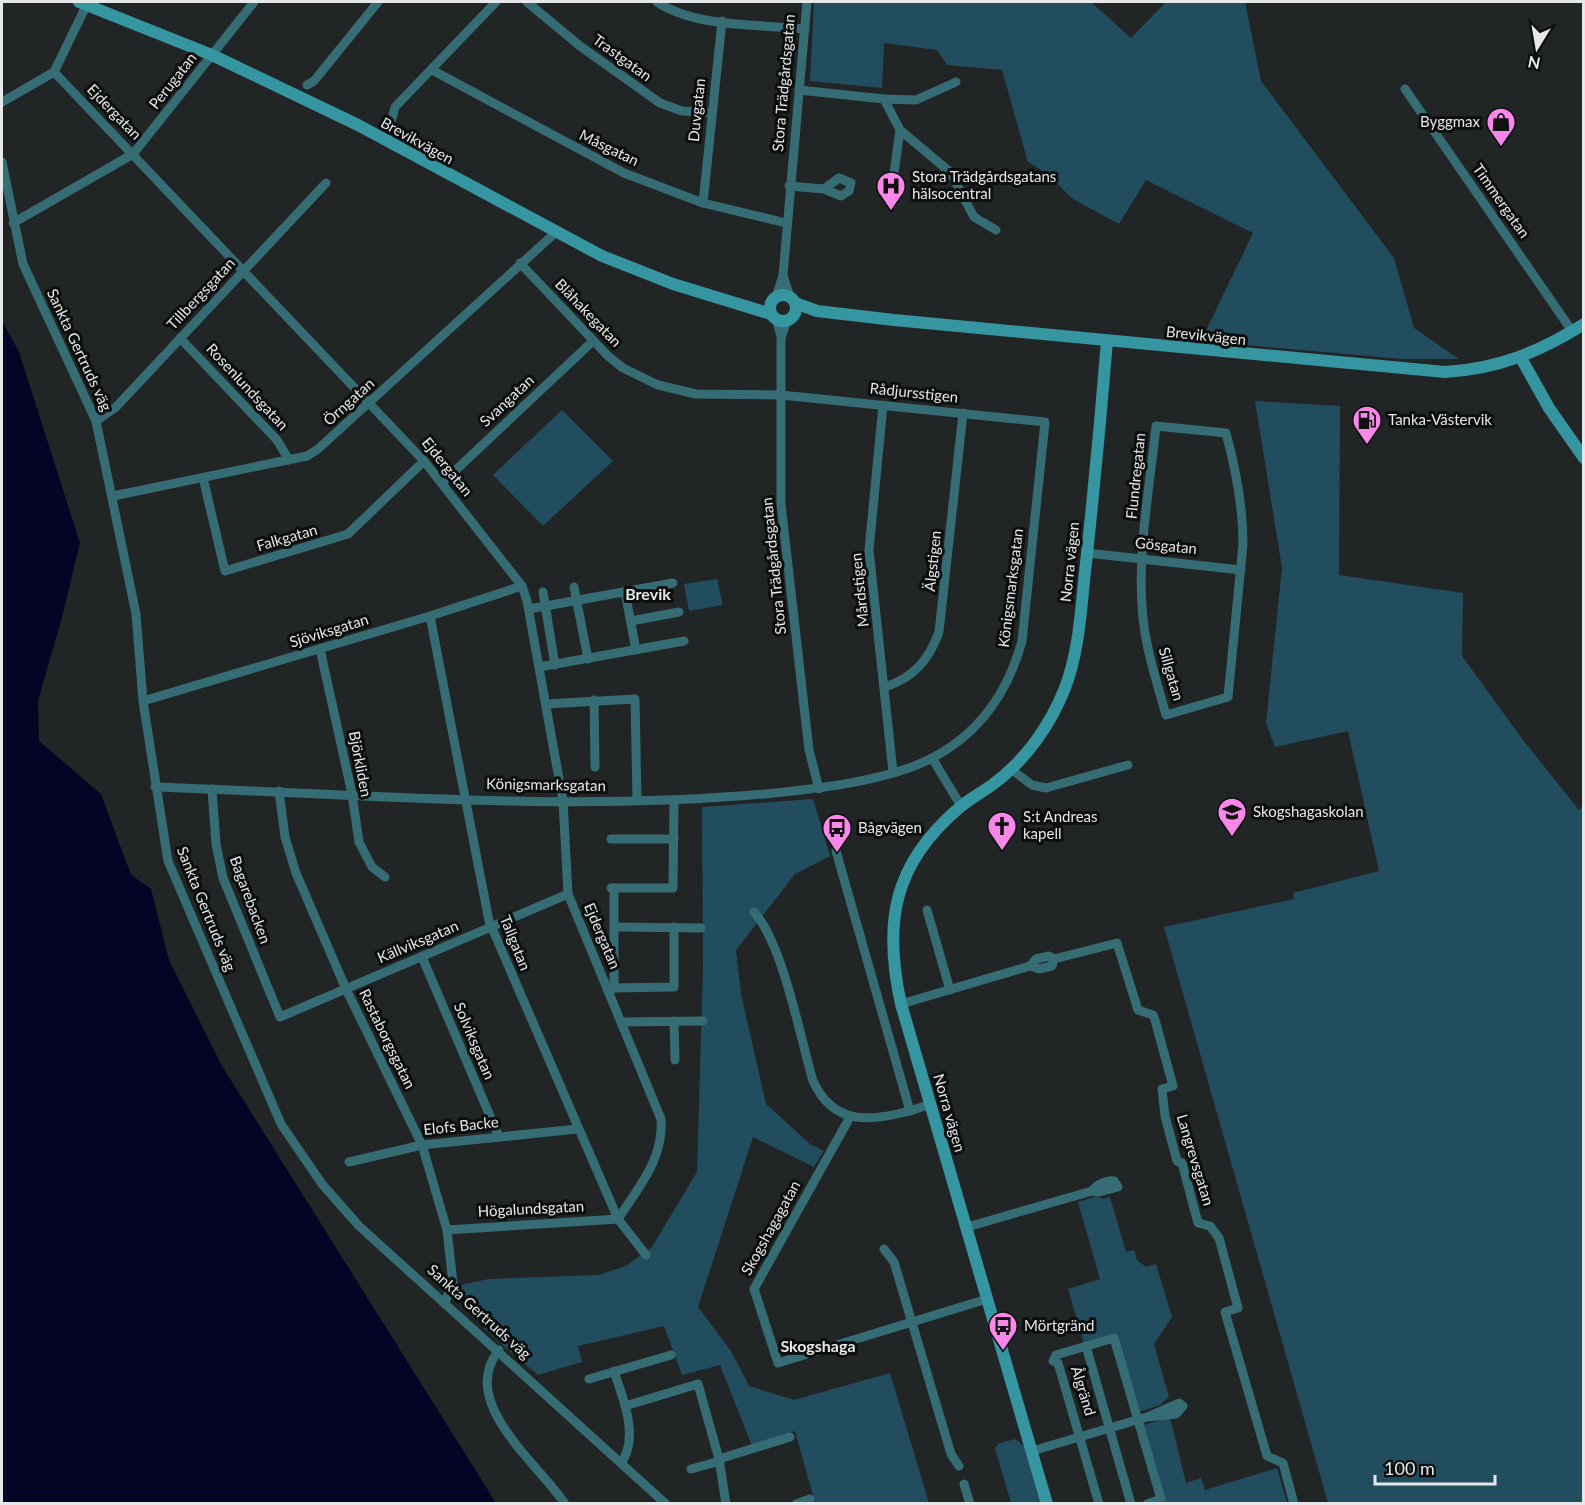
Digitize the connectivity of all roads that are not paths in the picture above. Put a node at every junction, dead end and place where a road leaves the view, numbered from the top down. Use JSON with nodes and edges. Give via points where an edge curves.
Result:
{"nodes":[{"id":1,"x":84,"y":2,"type":"edge"},
{"id":2,"x":254,"y":2,"type":"edge"},
{"id":3,"x":378,"y":2,"type":"edge"},
{"id":4,"x":496,"y":2,"type":"edge"},
{"id":5,"x":526,"y":2,"type":"edge"},
{"id":6,"x":657,"y":2,"type":"edge"},
{"id":7,"x":807,"y":2,"type":"edge"},
{"id":8,"x":722,"y":21,"type":"junction"},
{"id":9,"x":805,"y":28,"type":"junction"},
{"id":10,"x":212,"y":55,"type":"junction"},
{"id":11,"x":432,"y":70,"type":"junction"},
{"id":12,"x":54,"y":72,"type":"junction"},
{"id":13,"x":956,"y":82,"type":"dead end"},
{"id":14,"x":307,"y":85,"type":"dead end"},
{"id":15,"x":1405,"y":89,"type":"dead end"},
{"id":16,"x":799,"y":90,"type":"junction"},
{"id":17,"x":884,"y":99,"type":"junction"},
{"id":18,"x":2,"y":102,"type":"edge"},
{"id":19,"x":712,"y":113,"type":"junction"},
{"id":20,"x":392,"y":118,"type":"dead end"},
{"id":21,"x":900,"y":130,"type":"junction"},
{"id":22,"x":133,"y":154,"type":"junction"},
{"id":23,"x":2,"y":162,"type":"edge"},
{"id":24,"x":326,"y":183,"type":"dead end"},
{"id":25,"x":789,"y":186,"type":"junction"},
{"id":26,"x":892,"y":187,"type":"dead end"},
{"id":27,"x":824,"y":189,"type":"dead end"},
{"id":28,"x":703,"y":203,"type":"junction"},
{"id":29,"x":13,"y":223,"type":"junction"},
{"id":30,"x":786,"y":223,"type":"junction"},
{"id":31,"x":996,"y":230,"type":"dead end"},
{"id":32,"x":555,"y":233,"type":"junction"},
{"id":33,"x":520,"y":263,"type":"junction"},
{"id":34,"x":244,"y":270,"type":"junction"},
{"id":35,"x":783,"y":275,"type":"junction"},
{"id":36,"x":775,"y":298,"type":"junction"},
{"id":37,"x":792,"y":300,"type":"junction"},
{"id":38,"x":741,"y":304,"type":"junction"},
{"id":39,"x":817,"y":311,"type":"junction"},
{"id":40,"x":782,"y":318,"type":"junction"},
{"id":41,"x":1584,"y":324,"type":"edge"},
{"id":42,"x":1572,"y":331,"type":"junction"},
{"id":43,"x":180,"y":338,"type":"junction"},
{"id":44,"x":593,"y":341,"type":"junction"},
{"id":45,"x":1107,"y":341,"type":"junction"},
{"id":46,"x":1521,"y":358,"type":"junction"},
{"id":47,"x":781,"y":395,"type":"junction"},
{"id":48,"x":370,"y":402,"type":"junction"},
{"id":49,"x":884,"y":405,"type":"junction"},
{"id":50,"x":963,"y":413,"type":"junction"},
{"id":51,"x":96,"y":421,"type":"junction"},
{"id":52,"x":1045,"y":422,"type":"joint"},
{"id":53,"x":1584,"y":458,"type":"edge"},
{"id":54,"x":289,"y":460,"type":"junction"},
{"id":55,"x":424,"y":461,"type":"junction"},
{"id":56,"x":203,"y":478,"type":"junction"},
{"id":57,"x":442,"y":483,"type":"junction"},
{"id":58,"x":113,"y":496,"type":"junction"},
{"id":59,"x":1087,"y":553,"type":"junction"},
{"id":60,"x":1143,"y":559,"type":"junction"},
{"id":61,"x":1241,"y":570,"type":"junction"},
{"id":62,"x":674,"y":583,"type":"dead end"},
{"id":63,"x":522,"y":586,"type":"junction"},
{"id":64,"x":574,"y":587,"type":"dead end"},
{"id":65,"x":543,"y":592,"type":"dead end"},
{"id":66,"x":625,"y":592,"type":"junction"},
{"id":67,"x":577,"y":600,"type":"junction"},
{"id":68,"x":545,"y":606,"type":"junction"},
{"id":69,"x":529,"y":609,"type":"junction"},
{"id":70,"x":678,"y":612,"type":"dead end"},
{"id":71,"x":430,"y":616,"type":"junction"},
{"id":72,"x":631,"y":621,"type":"junction"},
{"id":73,"x":684,"y":641,"type":"dead end"},
{"id":74,"x":320,"y":649,"type":"junction"},
{"id":75,"x":636,"y":650,"type":"junction"},
{"id":76,"x":588,"y":659,"type":"junction"},
{"id":77,"x":555,"y":664,"type":"junction"},
{"id":78,"x":539,"y":668,"type":"junction"},
{"id":79,"x":885,"y":687,"type":"junction"},
{"id":80,"x":594,"y":700,"type":"junction"},
{"id":81,"x":143,"y":701,"type":"junction"},
{"id":82,"x":546,"y":704,"type":"junction"},
{"id":83,"x":932,"y":758,"type":"junction"},
{"id":84,"x":1128,"y":765,"type":"dead end"},
{"id":85,"x":595,"y":767,"type":"dead end"},
{"id":86,"x":1011,"y":769,"type":"junction"},
{"id":87,"x":893,"y":772,"type":"junction"},
{"id":88,"x":155,"y":787,"type":"junction"},
{"id":89,"x":212,"y":789,"type":"junction"},
{"id":90,"x":819,"y":789,"type":"junction"},
{"id":91,"x":279,"y":791,"type":"junction"},
{"id":92,"x":352,"y":794,"type":"junction"},
{"id":93,"x":464,"y":798,"type":"junction"},
{"id":94,"x":637,"y":800,"type":"junction"},
{"id":95,"x":674,"y":800,"type":"junction"},
{"id":96,"x":563,"y":801,"type":"junction"},
{"id":97,"x":961,"y":806,"type":"junction"},
{"id":98,"x":611,"y":839,"type":"dead end"},
{"id":99,"x":674,"y":839,"type":"junction"},
{"id":100,"x":836,"y":850,"type":"dead end"},
{"id":101,"x":385,"y":877,"type":"dead end"},
{"id":102,"x":568,"y":894,"type":"junction"},
{"id":103,"x":927,"y":910,"type":"dead end"},
{"id":104,"x":754,"y":912,"type":"dead end"},
{"id":105,"x":491,"y":926,"type":"junction"},
{"id":106,"x":614,"y":927,"type":"junction"},
{"id":107,"x":674,"y":927,"type":"junction"},
{"id":108,"x":701,"y":928,"type":"dead end"},
{"id":109,"x":422,"y":957,"type":"junction"},
{"id":110,"x":346,"y":989,"type":"junction"},
{"id":111,"x":611,"y":989,"type":"junction"},
{"id":112,"x":950,"y":990,"type":"junction"},
{"id":113,"x":901,"y":1004,"type":"junction"},
{"id":114,"x":280,"y":1017,"type":"joint"},
{"id":115,"x":674,"y":1021,"type":"junction"},
{"id":116,"x":703,"y":1021,"type":"dead end"},
{"id":117,"x":622,"y":1022,"type":"junction"},
{"id":118,"x":675,"y":1060,"type":"dead end"},
{"id":119,"x":931,"y":1104,"type":"junction"},
{"id":120,"x":910,"y":1111,"type":"junction"},
{"id":121,"x":850,"y":1117,"type":"junction"},
{"id":122,"x":578,"y":1129,"type":"junction"},
{"id":123,"x":499,"y":1137,"type":"junction"},
{"id":124,"x":422,"y":1145,"type":"junction"},
{"id":125,"x":349,"y":1162,"type":"dead end"},
{"id":126,"x":1092,"y":1191,"type":"dead end"},
{"id":127,"x":618,"y":1219,"type":"junction"},
{"id":128,"x":966,"y":1227,"type":"junction"},
{"id":129,"x":447,"y":1230,"type":"junction"},
{"id":130,"x":884,"y":1249,"type":"dead end"},
{"id":131,"x":646,"y":1255,"type":"dead end"},
{"id":132,"x":987,"y":1299,"type":"junction"},
{"id":133,"x":445,"y":1302,"type":"junction"},
{"id":134,"x":911,"y":1322,"type":"junction"},
{"id":135,"x":1086,"y":1346,"type":"junction"},
{"id":136,"x":499,"y":1350,"type":"junction"},
{"id":137,"x":671,"y":1354,"type":"dead end"},
{"id":138,"x":614,"y":1371,"type":"junction"},
{"id":139,"x":589,"y":1379,"type":"dead end"},
{"id":140,"x":625,"y":1406,"type":"junction"},
{"id":141,"x":1142,"y":1418,"type":"junction"},
{"id":142,"x":1109,"y":1427,"type":"junction"},
{"id":143,"x":1080,"y":1436,"type":"junction"},
{"id":144,"x":790,"y":1437,"type":"dead end"},
{"id":145,"x":1032,"y":1451,"type":"junction"},
{"id":146,"x":719,"y":1460,"type":"junction"},
{"id":147,"x":622,"y":1462,"type":"junction"},
{"id":148,"x":959,"y":1466,"type":"dead end"},
{"id":149,"x":691,"y":1469,"type":"dead end"},
{"id":150,"x":964,"y":1484,"type":"dead end"},
{"id":151,"x":810,"y":1499,"type":"dead end"},
{"id":152,"x":565,"y":1503,"type":"edge"},
{"id":153,"x":666,"y":1503,"type":"edge"},
{"id":154,"x":726,"y":1503,"type":"edge"},
{"id":155,"x":796,"y":1503,"type":"edge"},
{"id":156,"x":970,"y":1503,"type":"edge"},
{"id":157,"x":1047,"y":1503,"type":"edge"},
{"id":158,"x":1099,"y":1503,"type":"edge"},
{"id":159,"x":1131,"y":1503,"type":"edge"},
{"id":160,"x":1147,"y":1503,"type":"edge"},
{"id":161,"x":1294,"y":1503,"type":"edge"}],
"edges":[{"from":1,"to":10,"type":"street","name":"Brevikvägen"},
{"from":1,"to":12,"type":"street"},
{"from":2,"to":10,"type":"street","name":"Perugatan"},
{"from":3,"to":14,"type":"street"},
{"from":4,"to":11,"type":"street"},
{"from":5,"to":19,"type":"street","name":"Trastgatan","via":[[660,104],[682,111]]},
{"from":6,"to":8,"type":"street","via":[[684,16]]},
{"from":7,"to":9,"type":"street","name":"Stora Trädgårdsgatan"},
{"from":8,"to":9,"type":"street"},
{"from":8,"to":19,"type":"street","name":"Duvgatan"},
{"from":9,"to":16,"type":"street","name":"Stora Trädgårdsgatan"},
{"from":10,"to":22,"type":"street","name":"Perugatan"},
{"from":10,"to":32,"type":"street","name":"Brevikvägen","via":[[358,125]]},
{"from":11,"to":20,"type":"street","via":[[395,107]]},
{"from":11,"to":28,"type":"street","name":"Måsgatan","via":[[624,173]]},
{"from":12,"to":18,"type":"street"},
{"from":12,"to":22,"type":"street","name":"Ejdergatan"},
{"from":13,"to":17,"type":"street","via":[[916,100]]},
{"from":15,"to":42,"type":"street","name":"Timmergatan"},
{"from":16,"to":17,"type":"street"},
{"from":16,"to":25,"type":"street","name":"Stora Trädgårdsgatan"},
{"from":17,"to":21,"type":"street"},
{"from":19,"to":28,"type":"street","name":"Duvgatan"},
{"from":21,"to":26,"type":"street"},
{"from":21,"to":31,"type":"street","via":[[950,172],[974,217]]},
{"from":22,"to":29,"type":"street","name":"Perugatan"},
{"from":22,"to":34,"type":"street","name":"Ejdergatan"},
{"from":23,"to":29,"type":"street","name":"Sankta Gertruds väg"},
{"from":24,"to":34,"type":"street","name":"Tillbergsgatan"},
{"from":25,"to":27,"type":"street"},
{"from":25,"to":30,"type":"street","name":"Stora Trädgårdsgatan"},
{"from":28,"to":30,"type":"street","name":"Måsgatan"},
{"from":29,"to":51,"type":"street","name":"Sankta Gertruds väg","via":[[23,264]]},
{"from":30,"to":35,"type":"street","name":"Stora Trädgårdsgatan"},
{"from":32,"to":33,"type":"street","name":"Örngatan"},
{"from":32,"to":38,"type":"street","name":"Brevikvägen","via":[[636,270]]},
{"from":33,"to":44,"type":"street","name":"Blåhakegatan"},
{"from":33,"to":48,"type":"street","name":"Örngatan"},
{"from":34,"to":43,"type":"street","name":"Tillbergsgatan"},
{"from":34,"to":48,"type":"street","name":"Ejdergatan"},
{"from":35,"to":36,"type":"street","name":"Stora Trädgårdsgatan"},
{"from":35,"to":37,"type":"street","name":"Stora Trädgårdsgatan"},
{"from":36,"to":37,"type":"street","name":"Brevikvägen"},
{"from":36,"to":38,"type":"street","name":"Brevikvägen"},
{"from":36,"to":40,"type":"street","via":[[770,306]]},
{"from":37,"to":39,"type":"street","name":"Brevikvägen"},
{"from":37,"to":40,"type":"street"},
{"from":38,"to":40,"type":"street","name":"Brevikvägen"},
{"from":39,"to":40,"type":"street","name":"Brevikvägen"},
{"from":39,"to":45,"type":"street","name":"Brevikvägen"},
{"from":40,"to":47,"type":"street","name":"Stora Trädgårdsgatan"},
{"from":41,"to":42,"type":"street","name":"Brevikvägen"},
{"from":42,"to":46,"type":"street","name":"Brevikvägen"},
{"from":43,"to":51,"type":"street","name":"Tillbergsgatan","via":[[116,407]]},
{"from":43,"to":54,"type":"street","name":"Rosenlundsgatan","via":[[277,440]]},
{"from":44,"to":47,"type":"street","name":"Blåhakegatan","via":[[623,368],[658,385],[696,394]]},
{"from":44,"to":57,"type":"street","name":"Svangatan"},
{"from":45,"to":46,"type":"street","name":"Brevikvägen","via":[[1438,372],[1487,368]]},
{"from":45,"to":59,"type":"street","name":"Norra vägen"},
{"from":46,"to":53,"type":"street"},
{"from":47,"to":49,"type":"street","name":"Rådjursstigen"},
{"from":47,"to":90,"type":"street","name":"Stora Trädgårdsgatan","via":[[781,504],[809,750]]},
{"from":48,"to":54,"type":"street","name":"Örngatan","via":[[318,449]]},
{"from":48,"to":55,"type":"street","name":"Ejdergatan"},
{"from":49,"to":50,"type":"street","name":"Rådjursstigen"},
{"from":49,"to":79,"type":"street","name":"Mårdstigen","via":[[869,550]]},
{"from":50,"to":52,"type":"street","name":"Rådjursstigen"},
{"from":50,"to":79,"type":"street","name":"Älgstigen","via":[[939,632],[919,668]]},
{"from":51,"to":58,"type":"street","name":"Sankta Gertruds väg"},
{"from":52,"to":83,"type":"street","name":"Königsmarksgatan","via":[[1022,641],[1015,666],[984,718]]},
{"from":54,"to":56,"type":"street","name":"Örngatan"},
{"from":55,"to":56,"type":"street","name":"Falkgatan","via":[[348,534],[225,571]]},
{"from":55,"to":57,"type":"street","name":"Ejdergatan"},
{"from":56,"to":58,"type":"street","name":"Örngatan"},
{"from":57,"to":63,"type":"street","name":"Ejdergatan"},
{"from":58,"to":81,"type":"street","name":"Sankta Gertruds väg","via":[[136,614]]},
{"from":59,"to":60,"type":"street","name":"Gösgatan"},
{"from":59,"to":86,"type":"street","name":"Norra vägen","via":[[1076,645],[1066,686],[1047,725]]},
{"from":60,"to":61,"type":"street","name":"Gösgatan"},
{"from":60,"to":61,"type":"street","name":"Flundregatan","via":[[1156,426],[1226,433],[1241,499]]},
{"from":60,"to":61,"type":"street","name":"Sillgatan","via":[[1144,630],[1166,715],[1228,697]]},
{"from":62,"to":66,"type":"street"},
{"from":63,"to":69,"type":"street","name":"Ejdergatan"},
{"from":63,"to":71,"type":"street","name":"Sjöviksgatan"},
{"from":64,"to":67,"type":"street"},
{"from":65,"to":68,"type":"street"},
{"from":66,"to":67,"type":"street"},
{"from":66,"to":72,"type":"street"},
{"from":67,"to":68,"type":"street"},
{"from":67,"to":76,"type":"street"},
{"from":68,"to":69,"type":"street"},
{"from":68,"to":77,"type":"street"},
{"from":69,"to":78,"type":"street","name":"Ejdergatan"},
{"from":70,"to":72,"type":"street"},
{"from":71,"to":74,"type":"street","name":"Sjöviksgatan"},
{"from":71,"to":93,"type":"street","name":"Tallgatan"},
{"from":72,"to":75,"type":"street"},
{"from":73,"to":75,"type":"street"},
{"from":74,"to":81,"type":"street","name":"Sjöviksgatan"},
{"from":74,"to":92,"type":"street","name":"Björkliden"},
{"from":75,"to":76,"type":"street"},
{"from":76,"to":77,"type":"street"},
{"from":77,"to":78,"type":"street"},
{"from":78,"to":82,"type":"street","name":"Ejdergatan"},
{"from":79,"to":87,"type":"street","name":"Mårdstigen"},
{"from":80,"to":82,"type":"street"},
{"from":80,"to":85,"type":"street"},
{"from":80,"to":94,"type":"street","via":[[635,699]]},
{"from":81,"to":88,"type":"street","name":"Sankta Gertruds väg"},
{"from":82,"to":96,"type":"street","name":"Ejdergatan"},
{"from":83,"to":87,"type":"street","name":"Königsmarksgatan"},
{"from":83,"to":97,"type":"street"},
{"from":84,"to":86,"type":"street","via":[[1046,789],[1032,785]]},
{"from":86,"to":97,"type":"street","name":"Norra vägen"},
{"from":87,"to":90,"type":"street","name":"Königsmarksgatan"},
{"from":88,"to":89,"type":"street","name":"Königsmarksgatan"},
{"from":88,"to":133,"type":"street","name":"Sankta Gertruds väg","via":[[174,878],[281,1124],[341,1207]]},
{"from":89,"to":91,"type":"street","name":"Königsmarksgatan"},
{"from":89,"to":114,"type":"street","name":"Bagarebacken","via":[[223,878]]},
{"from":90,"to":95,"type":"street","name":"Königsmarksgatan"},
{"from":91,"to":92,"type":"street","name":"Königsmarksgatan"},
{"from":91,"to":110,"type":"street","name":"Rastaborgsgatan","via":[[289,854]]},
{"from":92,"to":93,"type":"street","name":"Königsmarksgatan"},
{"from":92,"to":101,"type":"street","name":"Björkliden","via":[[359,842],[372,867]]},
{"from":93,"to":96,"type":"street","name":"Königsmarksgatan"},
{"from":93,"to":105,"type":"street","name":"Tallgatan"},
{"from":94,"to":95,"type":"street","name":"Königsmarksgatan"},
{"from":94,"to":96,"type":"street","name":"Königsmarksgatan"},
{"from":95,"to":99,"type":"street","name":"Ejdergatan"},
{"from":96,"to":102,"type":"street","name":"Ejdergatan"},
{"from":97,"to":113,"type":"street","name":"Norra vägen","via":[[920,849],[902,884],[891,937]]},
{"from":98,"to":99,"type":"street"},
{"from":99,"to":106,"type":"street","name":"Ejdergatan","via":[[674,888],[613,888]]},
{"from":100,"to":120,"type":"street"},
{"from":102,"to":105,"type":"street","name":"Källviksgatan"},
{"from":102,"to":111,"type":"street","name":"Ejdergatan"},
{"from":103,"to":112,"type":"street"},
{"from":104,"to":121,"type":"street","via":[[776,948],[817,1090],[830,1105]]},
{"from":105,"to":109,"type":"street","name":"Källviksgatan"},
{"from":105,"to":122,"type":"street","name":"Tallgatan"},
{"from":106,"to":107,"type":"street","name":"Ejdergatan"},
{"from":106,"to":111,"type":"street","name":"Ejdergatan"},
{"from":107,"to":108,"type":"street","name":"Ejdergatan"},
{"from":107,"to":111,"type":"street","name":"Ejdergatan","via":[[674,987]]},
{"from":109,"to":110,"type":"street","name":"Källviksgatan"},
{"from":109,"to":123,"type":"street","name":"Solviksgatan"},
{"from":110,"to":114,"type":"street","name":"Källviksgatan"},
{"from":110,"to":124,"type":"street","name":"Rastaborgsgatan"},
{"from":111,"to":117,"type":"street","name":"Ejdergatan"},
{"from":112,"to":113,"type":"street"},
{"from":112,"to":161,"type":"street","name":"Langrevsgatan","via":[[1030,966],[1052,966],[1054,959],[1117,943],[1138,1010],[1153,1015],[1155,1020],[1173,1086],[1162,1089],[1177,1161],[1182,1163],[1198,1223],[1210,1226],[1219,1238],[1238,1308],[1225,1312],[1237,1355],[1267,1456],[1283,1463]]},
{"from":113,"to":119,"type":"street","name":"Norra vägen"},
{"from":115,"to":116,"type":"street"},
{"from":115,"to":117,"type":"street"},
{"from":115,"to":118,"type":"street"},
{"from":117,"to":127,"type":"street","name":"Ejdergatan","via":[[656,1105],[662,1132],[653,1163]]},
{"from":119,"to":120,"type":"street"},
{"from":119,"to":128,"type":"street","name":"Norra vägen"},
{"from":120,"to":121,"type":"street","via":[[872,1119]]},
{"from":121,"to":134,"type":"street","name":"Skogshagagatan","via":[[754,1289],[778,1363]]},
{"from":122,"to":123,"type":"street","name":"Elofs Backe"},
{"from":122,"to":127,"type":"street","name":"Tallgatan"},
{"from":123,"to":124,"type":"street","name":"Elofs Backe"},
{"from":124,"to":125,"type":"street","name":"Elofs Backe"},
{"from":124,"to":129,"type":"street","name":"Rastaborgsgatan"},
{"from":126,"to":128,"type":"street"},
{"from":127,"to":129,"type":"street","name":"Högalundsgatan"},
{"from":127,"to":131,"type":"street","name":"Tallgatan"},
{"from":128,"to":132,"type":"street","name":"Norra vägen"},
{"from":129,"to":133,"type":"street","name":"Rastaborgsgatan","via":[[453,1283]]},
{"from":130,"to":134,"type":"street","via":[[894,1262]]},
{"from":132,"to":134,"type":"street","name":"Skogshagagatan"},
{"from":132,"to":145,"type":"street","name":"Norra vägen"},
{"from":133,"to":136,"type":"street","name":"Sankta Gertruds väg"},
{"from":134,"to":148,"type":"street","via":[[951,1454]]},
{"from":135,"to":141,"type":"street","name":"Ålgränd","via":[[1114,1338]]},
{"from":135,"to":142,"type":"street","name":"Ålgränd"},
{"from":135,"to":143,"type":"street","name":"Ålgränd","via":[[1056,1355],[1053,1361],[1058,1363]]},
{"from":136,"to":147,"type":"street","name":"Sankta Gertruds väg"},
{"from":136,"to":152,"type":"street","via":[[486,1373],[487,1396],[513,1439]]},
{"from":137,"to":138,"type":"street"},
{"from":138,"to":139,"type":"street"},
{"from":138,"to":140,"type":"street"},
{"from":140,"to":146,"type":"street","via":[[698,1384]]},
{"from":140,"to":147,"type":"street","via":[[630,1442]]},
{"from":141,"to":142,"type":"street","name":"Ålgränd"},
{"from":141,"to":160,"type":"street","name":"Ålgränd","via":[[1161,1499]]},
{"from":142,"to":143,"type":"street","name":"Ålgränd"},
{"from":142,"to":159,"type":"street","name":"Ålgränd"},
{"from":143,"to":145,"type":"street","name":"Ålgränd"},
{"from":143,"to":158,"type":"street","name":"Ålgränd"},
{"from":144,"to":146,"type":"street"},
{"from":145,"to":157,"type":"street","name":"Norra vägen"},
{"from":146,"to":149,"type":"street"},
{"from":146,"to":154,"type":"street"},
{"from":147,"to":153,"type":"street","name":"Sankta Gertruds väg"},
{"from":150,"to":156,"type":"street"},
{"from":151,"to":155,"type":"street"}]}
